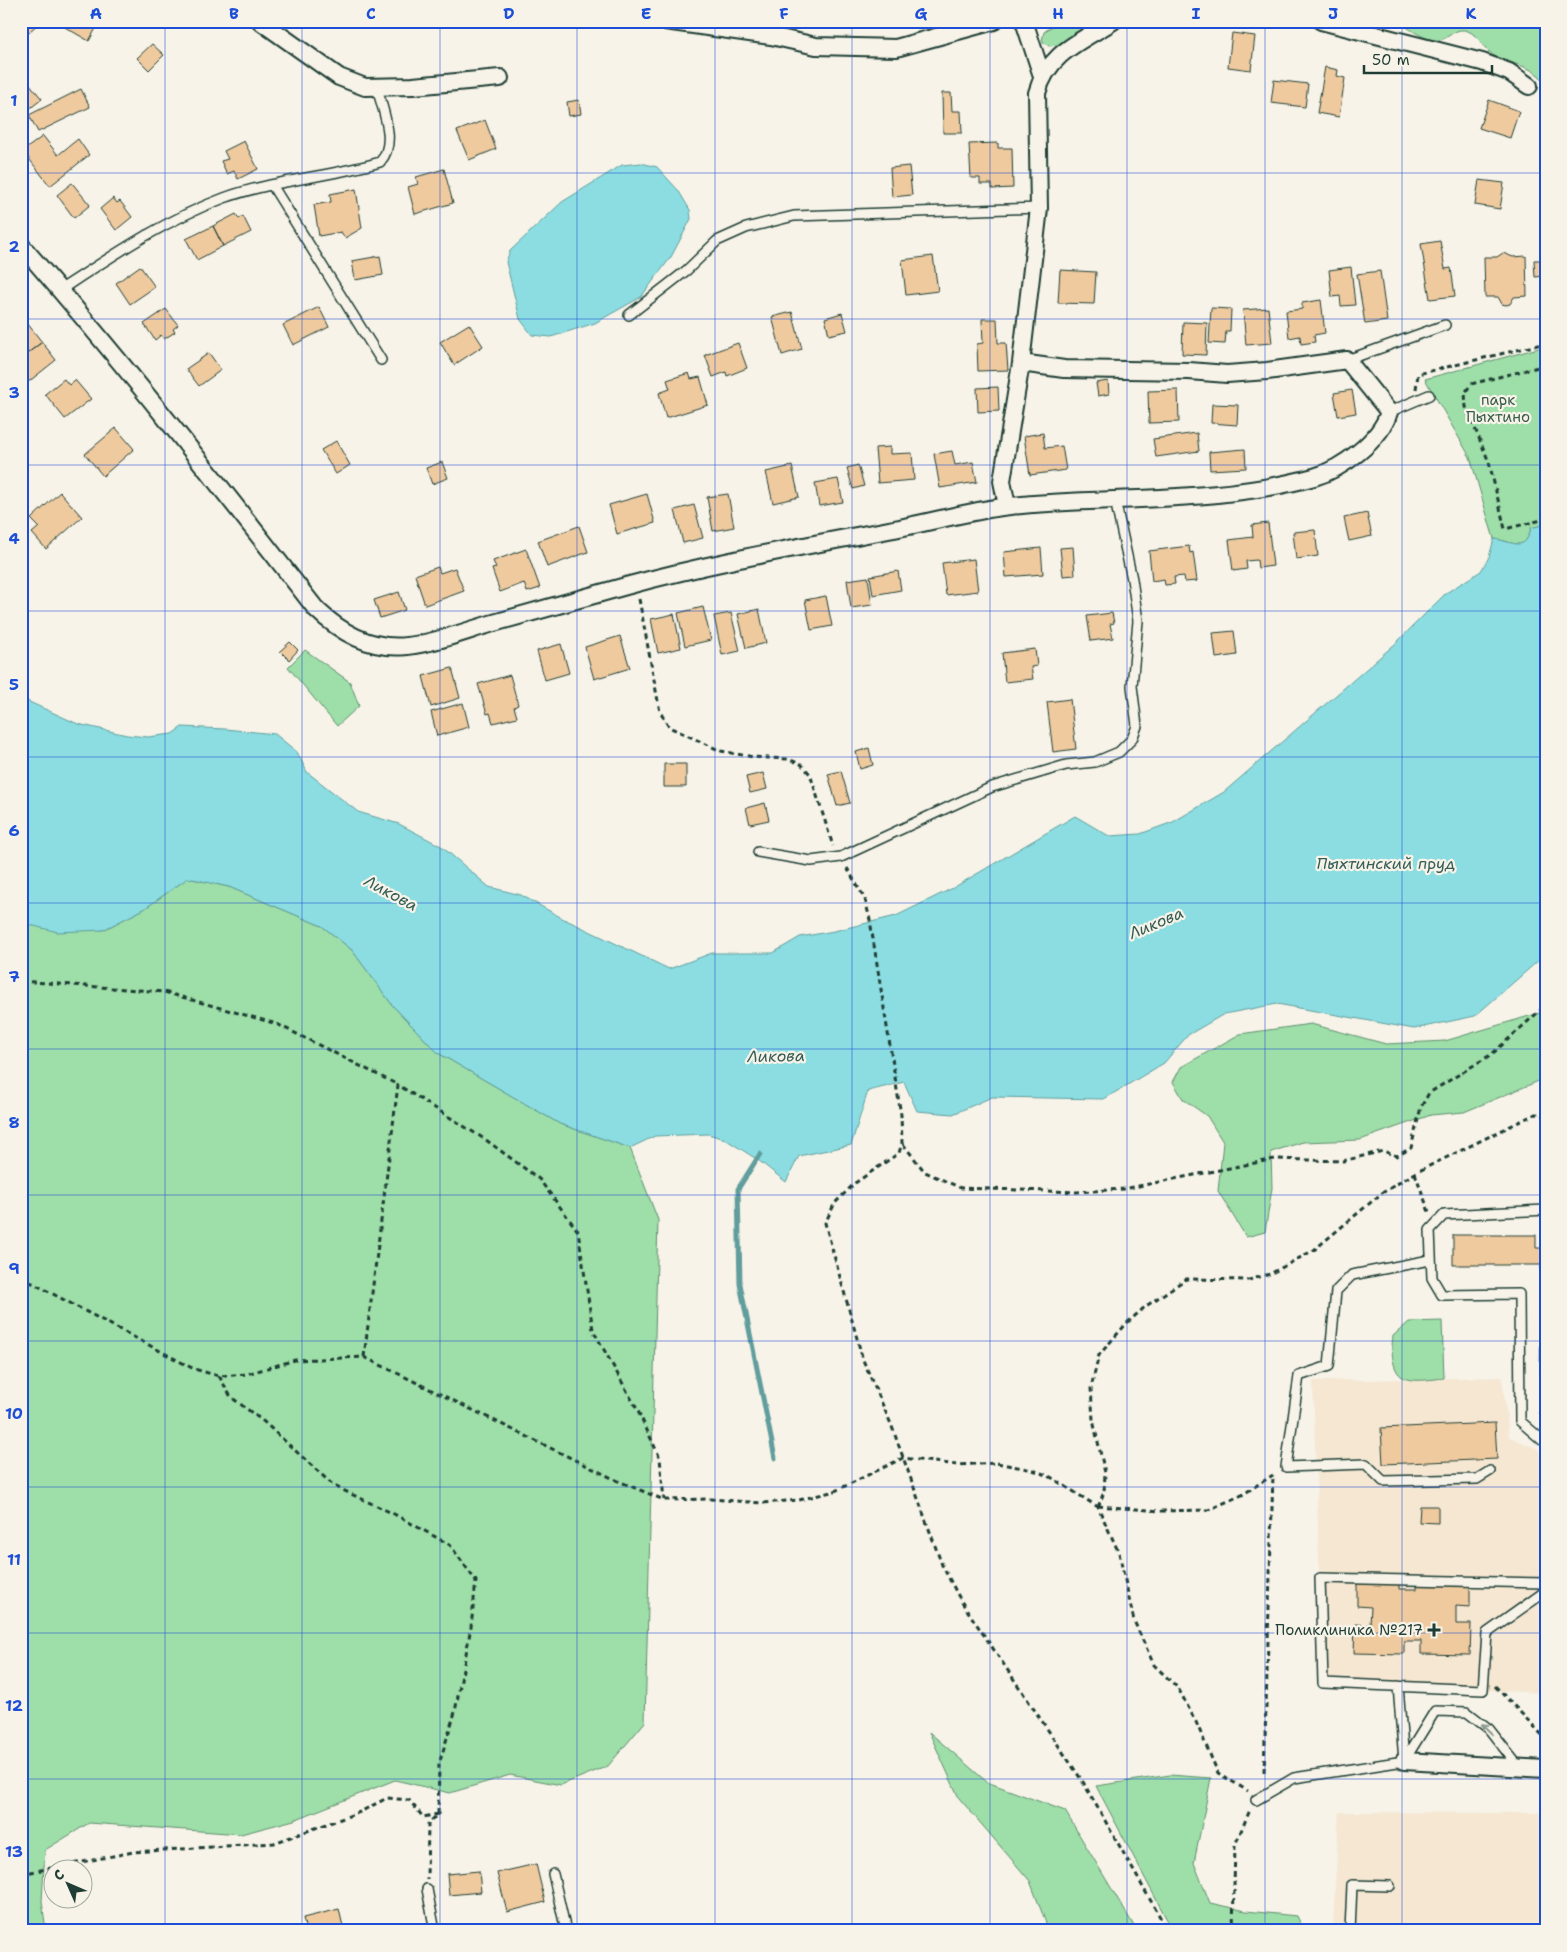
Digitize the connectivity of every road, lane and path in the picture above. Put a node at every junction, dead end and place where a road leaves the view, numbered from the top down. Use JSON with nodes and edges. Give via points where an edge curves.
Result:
{"nodes":[{"id":1,"x":260,"y":21,"type":"edge"},
{"id":2,"x":665,"y":21,"type":"edge"},
{"id":3,"x":994,"y":21,"type":"edge"},
{"id":4,"x":1024,"y":21,"type":"edge"},
{"id":5,"x":1113,"y":21,"type":"edge"},
{"id":6,"x":1321,"y":21,"type":"edge"},
{"id":7,"x":770,"y":29,"type":"edge"},
{"id":8,"x":1042,"y":76,"type":"junction"},
{"id":9,"x":500,"y":78,"type":"dead end"},
{"id":10,"x":1529,"y":86,"type":"dead end"},
{"id":11,"x":377,"y":87,"type":"junction"},
{"id":12,"x":272,"y":185,"type":"junction"},
{"id":13,"x":1039,"y":208,"type":"junction"},
{"id":14,"x":21,"y":245,"type":"edge"},
{"id":15,"x":60,"y":290,"type":"junction"},
{"id":16,"x":629,"y":315,"type":"dead end"},
{"id":17,"x":1445,"y":324,"type":"dead end"},
{"id":18,"x":1546,"y":343,"type":"edge"},
{"id":19,"x":381,"y":360,"type":"dead end"},
{"id":20,"x":1347,"y":360,"type":"junction"},
{"id":21,"x":1021,"y":363,"type":"junction"},
{"id":22,"x":1546,"y":365,"type":"edge"},
{"id":23,"x":1430,"y":395,"type":"dead end"},
{"id":24,"x":1414,"y":402,"type":"junction"},
{"id":25,"x":1389,"y":412,"type":"junction"},
{"id":26,"x":1115,"y":500,"type":"junction"},
{"id":27,"x":1007,"y":506,"type":"junction"},
{"id":28,"x":1546,"y":519,"type":"edge"},
{"id":29,"x":636,"y":584,"type":"junction"},
{"id":30,"x":758,"y":852,"type":"dead end"},
{"id":31,"x":841,"y":857,"type":"junction"},
{"id":32,"x":21,"y":981,"type":"edge"},
{"id":33,"x":1546,"y":1005,"type":"edge"},
{"id":34,"x":398,"y":1085,"type":"junction"},
{"id":35,"x":1546,"y":1115,"type":"edge"},
{"id":36,"x":902,"y":1143,"type":"junction"},
{"id":37,"x":1415,"y":1173,"type":"junction"},
{"id":38,"x":1546,"y":1210,"type":"edge"},
{"id":39,"x":1434,"y":1226,"type":"junction"},
{"id":40,"x":1430,"y":1260,"type":"junction"},
{"id":41,"x":21,"y":1277,"type":"edge"},
{"id":42,"x":364,"y":1357,"type":"junction"},
{"id":43,"x":219,"y":1376,"type":"junction"},
{"id":44,"x":1546,"y":1439,"type":"edge"},
{"id":45,"x":903,"y":1458,"type":"junction"},
{"id":46,"x":1286,"y":1467,"type":"junction"},
{"id":47,"x":1490,"y":1471,"type":"dead end"},
{"id":48,"x":1274,"y":1475,"type":"junction"},
{"id":49,"x":664,"y":1500,"type":"junction"},
{"id":50,"x":1098,"y":1507,"type":"junction"},
{"id":51,"x":1546,"y":1583,"type":"edge"},
{"id":52,"x":1546,"y":1591,"type":"edge"},
{"id":53,"x":1484,"y":1674,"type":"junction"},
{"id":54,"x":1398,"y":1686,"type":"junction"},
{"id":55,"x":1546,"y":1739,"type":"edge"},
{"id":56,"x":1404,"y":1761,"type":"junction"},
{"id":57,"x":1518,"y":1766,"type":"junction"},
{"id":58,"x":1546,"y":1769,"type":"edge"},
{"id":59,"x":1264,"y":1772,"type":"dead end"},
{"id":60,"x":1256,"y":1800,"type":"junction"},
{"id":61,"x":438,"y":1814,"type":"junction"},
{"id":62,"x":21,"y":1874,"type":"edge"},
{"id":63,"x":553,"y":1874,"type":"dead end"},
{"id":64,"x":1390,"y":1886,"type":"dead end"},
{"id":65,"x":427,"y":1889,"type":"joint"},
{"id":66,"x":435,"y":1931,"type":"edge"},
{"id":67,"x":566,"y":1931,"type":"edge"},
{"id":68,"x":1168,"y":1931,"type":"edge"},
{"id":69,"x":1233,"y":1931,"type":"edge"},
{"id":70,"x":1350,"y":1931,"type":"edge"}],
"edges":[{"from":1,"to":11,"type":"street","via":[[339,78],[365,87]]},
{"from":2,"to":7,"type":"street"},
{"from":3,"to":7,"type":"street","via":[[896,48],[816,46]]},
{"from":4,"to":8,"type":"street"},
{"from":5,"to":8,"type":"street","via":[[1054,59]]},
{"from":6,"to":10,"type":"street","via":[[1482,62],[1509,72]]},
{"from":8,"to":13,"type":"street","via":[[1037,93]]},
{"from":9,"to":11,"type":"street"},
{"from":11,"to":12,"type":"lane","via":[[389,148],[380,162]]},
{"from":12,"to":15,"type":"lane","via":[[224,198],[174,221]]},
{"from":12,"to":19,"type":"lane"},
{"from":13,"to":16,"type":"lane","via":[[794,216],[746,228],[718,241],[688,270]]},
{"from":13,"to":21,"type":"street"},
{"from":14,"to":15,"type":"street"},
{"from":15,"to":29,"type":"street","via":[[166,417],[316,609],[346,634],[368,642],[406,646]]},
{"from":17,"to":20,"type":"lane"},
{"from":18,"to":24,"type":"path","via":[[1418,374]]},
{"from":20,"to":21,"type":"street","via":[[1227,374],[1189,370],[1064,369]]},
{"from":20,"to":25,"type":"street"},
{"from":21,"to":27,"type":"street","via":[[1002,480]]},
{"from":22,"to":28,"type":"path","via":[[1471,384],[1465,393],[1466,407],[1489,462],[1505,529]]},
{"from":23,"to":24,"type":"lane"},
{"from":24,"to":25,"type":"lane"},
{"from":25,"to":26,"type":"street","via":[[1386,423],[1352,458],[1317,476],[1230,493]]},
{"from":26,"to":27,"type":"street"},
{"from":26,"to":31,"type":"lane","via":[[1138,621],[1132,686],[1138,726],[1132,739],[1119,752],[1095,762],[1066,765],[992,787]]},
{"from":27,"to":29,"type":"street"},
{"from":29,"to":31,"type":"path","via":[[660,712],[669,727],[721,751],[788,759],[801,764],[810,774],[831,842]]},
{"from":30,"to":31,"type":"lane","via":[[811,861]]},
{"from":31,"to":36,"type":"path","via":[[865,899],[870,920],[901,1115]]},
{"from":32,"to":34,"type":"path","via":[[164,992],[277,1024]]},
{"from":33,"to":36,"type":"path","via":[[1492,1054],[1429,1093],[1421,1107],[1411,1148],[1397,1156],[1383,1151],[1343,1161],[1275,1159],[1124,1190],[1076,1192],[962,1188],[925,1172]]},
{"from":34,"to":42,"type":"path"},
{"from":34,"to":49,"type":"path","via":[[486,1140],[539,1178],[578,1231],[592,1330],[637,1409],[660,1458]]},
{"from":35,"to":37,"type":"path","via":[[1535,1114]]},
{"from":36,"to":45,"type":"path","via":[[899,1153],[855,1183],[836,1202],[825,1223],[862,1360]]},
{"from":37,"to":39,"type":"path"},
{"from":37,"to":50,"type":"path","via":[[1382,1193],[1314,1250],[1270,1274],[1249,1280],[1186,1279],[1127,1323],[1099,1355],[1092,1388],[1093,1420],[1105,1473],[1104,1492]]},
{"from":38,"to":39,"type":"lane","via":[[1444,1215]]},
{"from":39,"to":40,"type":"lane","via":[[1430,1230]]},
{"from":40,"to":44,"type":"lane","via":[[1432,1278],[1442,1296],[1518,1294],[1520,1421],[1542,1440]]},
{"from":40,"to":46,"type":"lane","via":[[1352,1274],[1336,1291],[1329,1366],[1299,1376]]},
{"from":41,"to":43,"type":"path","via":[[194,1369]]},
{"from":42,"to":43,"type":"path","via":[[295,1360],[247,1374]]},
{"from":42,"to":49,"type":"path","via":[[616,1480]]},
{"from":43,"to":61,"type":"path","via":[[231,1397],[264,1422],[334,1486],[450,1545],[476,1581],[455,1712],[439,1764]]},
{"from":45,"to":49,"type":"path","via":[[835,1491],[799,1500],[762,1503]]},
{"from":45,"to":50,"type":"path","via":[[957,1465],[996,1463],[1033,1470],[1060,1481]]},
{"from":45,"to":68,"type":"path","via":[[942,1565],[961,1601],[1083,1782]]},
{"from":46,"to":47,"type":"lane","via":[[1366,1464],[1383,1480],[1477,1479]]},
{"from":46,"to":48,"type":"path"},
{"from":48,"to":50,"type":"path","via":[[1208,1510]]},
{"from":48,"to":59,"type":"path"},
{"from":50,"to":60,"type":"path","via":[[1119,1553],[1134,1621],[1154,1665],[1178,1688],[1218,1773],[1243,1786]]},
{"from":51,"to":54,"type":"lane","via":[[1320,1578],[1323,1683]]},
{"from":52,"to":53,"type":"lane","via":[[1487,1633]]},
{"from":53,"to":54,"type":"lane","via":[[1483,1690]]},
{"from":53,"to":55,"type":"path"},
{"from":54,"to":56,"type":"lane"},
{"from":56,"to":57,"type":"street"},
{"from":57,"to":56,"type":"lane","one_way":true,"via":[[1489,1729],[1467,1712],[1459,1711],[1435,1711]]},
{"from":56,"to":60,"type":"lane","via":[[1294,1778]]},
{"from":57,"to":58,"type":"street"},
{"from":60,"to":69,"type":"path","via":[[1235,1845]]},
{"from":61,"to":62,"type":"path","via":[[423,1817],[409,1800],[388,1798],[360,1812],[274,1843],[133,1852]]},
{"from":61,"to":65,"type":"path","via":[[428,1824]]},
{"from":63,"to":67,"type":"lane"},
{"from":64,"to":70,"type":"lane","via":[[1352,1886]]},
{"from":65,"to":66,"type":"lane"}]}
